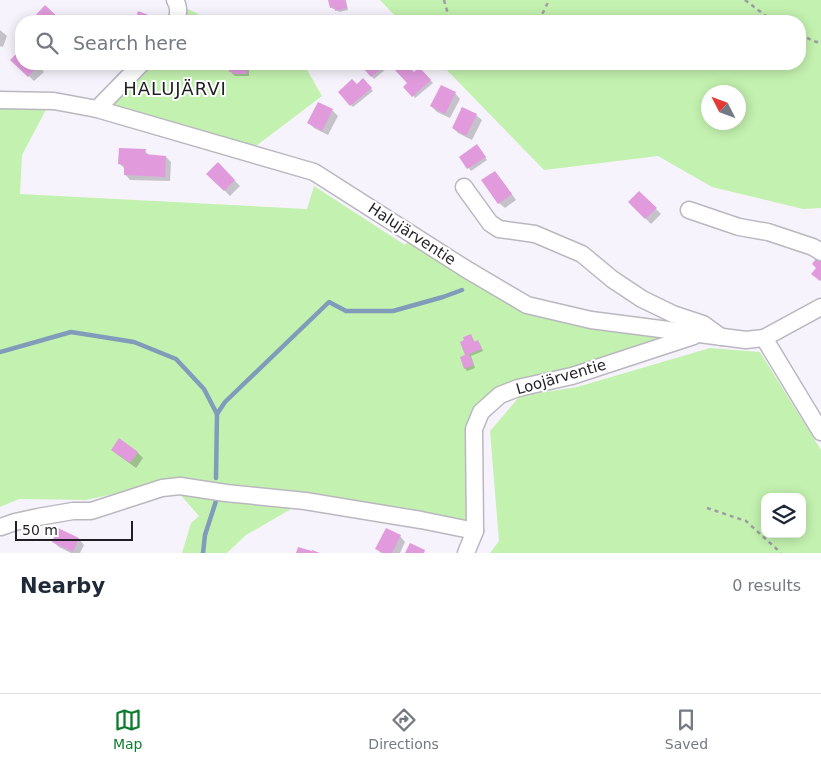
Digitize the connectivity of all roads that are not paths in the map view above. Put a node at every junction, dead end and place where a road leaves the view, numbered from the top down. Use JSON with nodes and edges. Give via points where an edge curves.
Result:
{"nodes":[{"id":1,"x":175,"y":0,"type":"edge"},
{"id":2,"x":178,"y":15,"type":"edge"},
{"id":3,"x":135,"y":70,"type":"edge"},
{"id":4,"x":0,"y":100,"type":"edge"},
{"id":5,"x":97,"y":109,"type":"junction"},
{"id":6,"x":464,"y":187,"type":"dead end"},
{"id":7,"x":688,"y":210,"type":"dead end"},
{"id":8,"x":821,"y":252,"type":"edge"},
{"id":9,"x":821,"y":308,"type":"edge"},
{"id":10,"x":698,"y":335,"type":"junction"},
{"id":11,"x":723,"y":338,"type":"junction"},
{"id":12,"x":764,"y":338,"type":"junction"},
{"id":13,"x":821,"y":432,"type":"edge"},
{"id":14,"x":1,"y":527,"type":"edge"},
{"id":15,"x":475,"y":531,"type":"junction"},
{"id":16,"x":466,"y":553,"type":"edge"}],
"edges":[{"from":1,"to":2,"type":"street"},
{"from":3,"to":5,"type":"street"},
{"from":4,"to":5,"type":"street","name":"Halujärventie","via":[[54,101]]},
{"from":5,"to":10,"type":"street","name":"Halujärventie","via":[[314,172],[527,305],[591,320]]},
{"from":6,"to":11,"type":"street","via":[[490,223],[500,229],[534,234],[582,254],[642,298],[673,314],[703,324]]},
{"from":7,"to":8,"type":"street","via":[[739,227],[768,232]]},
{"from":9,"to":12,"type":"street","name":"Halujärventie"},
{"from":10,"to":11,"type":"street","name":"Halujärventie"},
{"from":10,"to":15,"type":"street","name":"Loojärventie","via":[[572,376],[500,395],[481,412],[474,429]]},
{"from":11,"to":12,"type":"street","name":"Halujärventie"},
{"from":12,"to":13,"type":"street"},
{"from":14,"to":15,"type":"street","via":[[38,517],[91,511],[162,488],[180,486],[305,501]]},
{"from":15,"to":16,"type":"street","name":"Loojärventie"}]}
